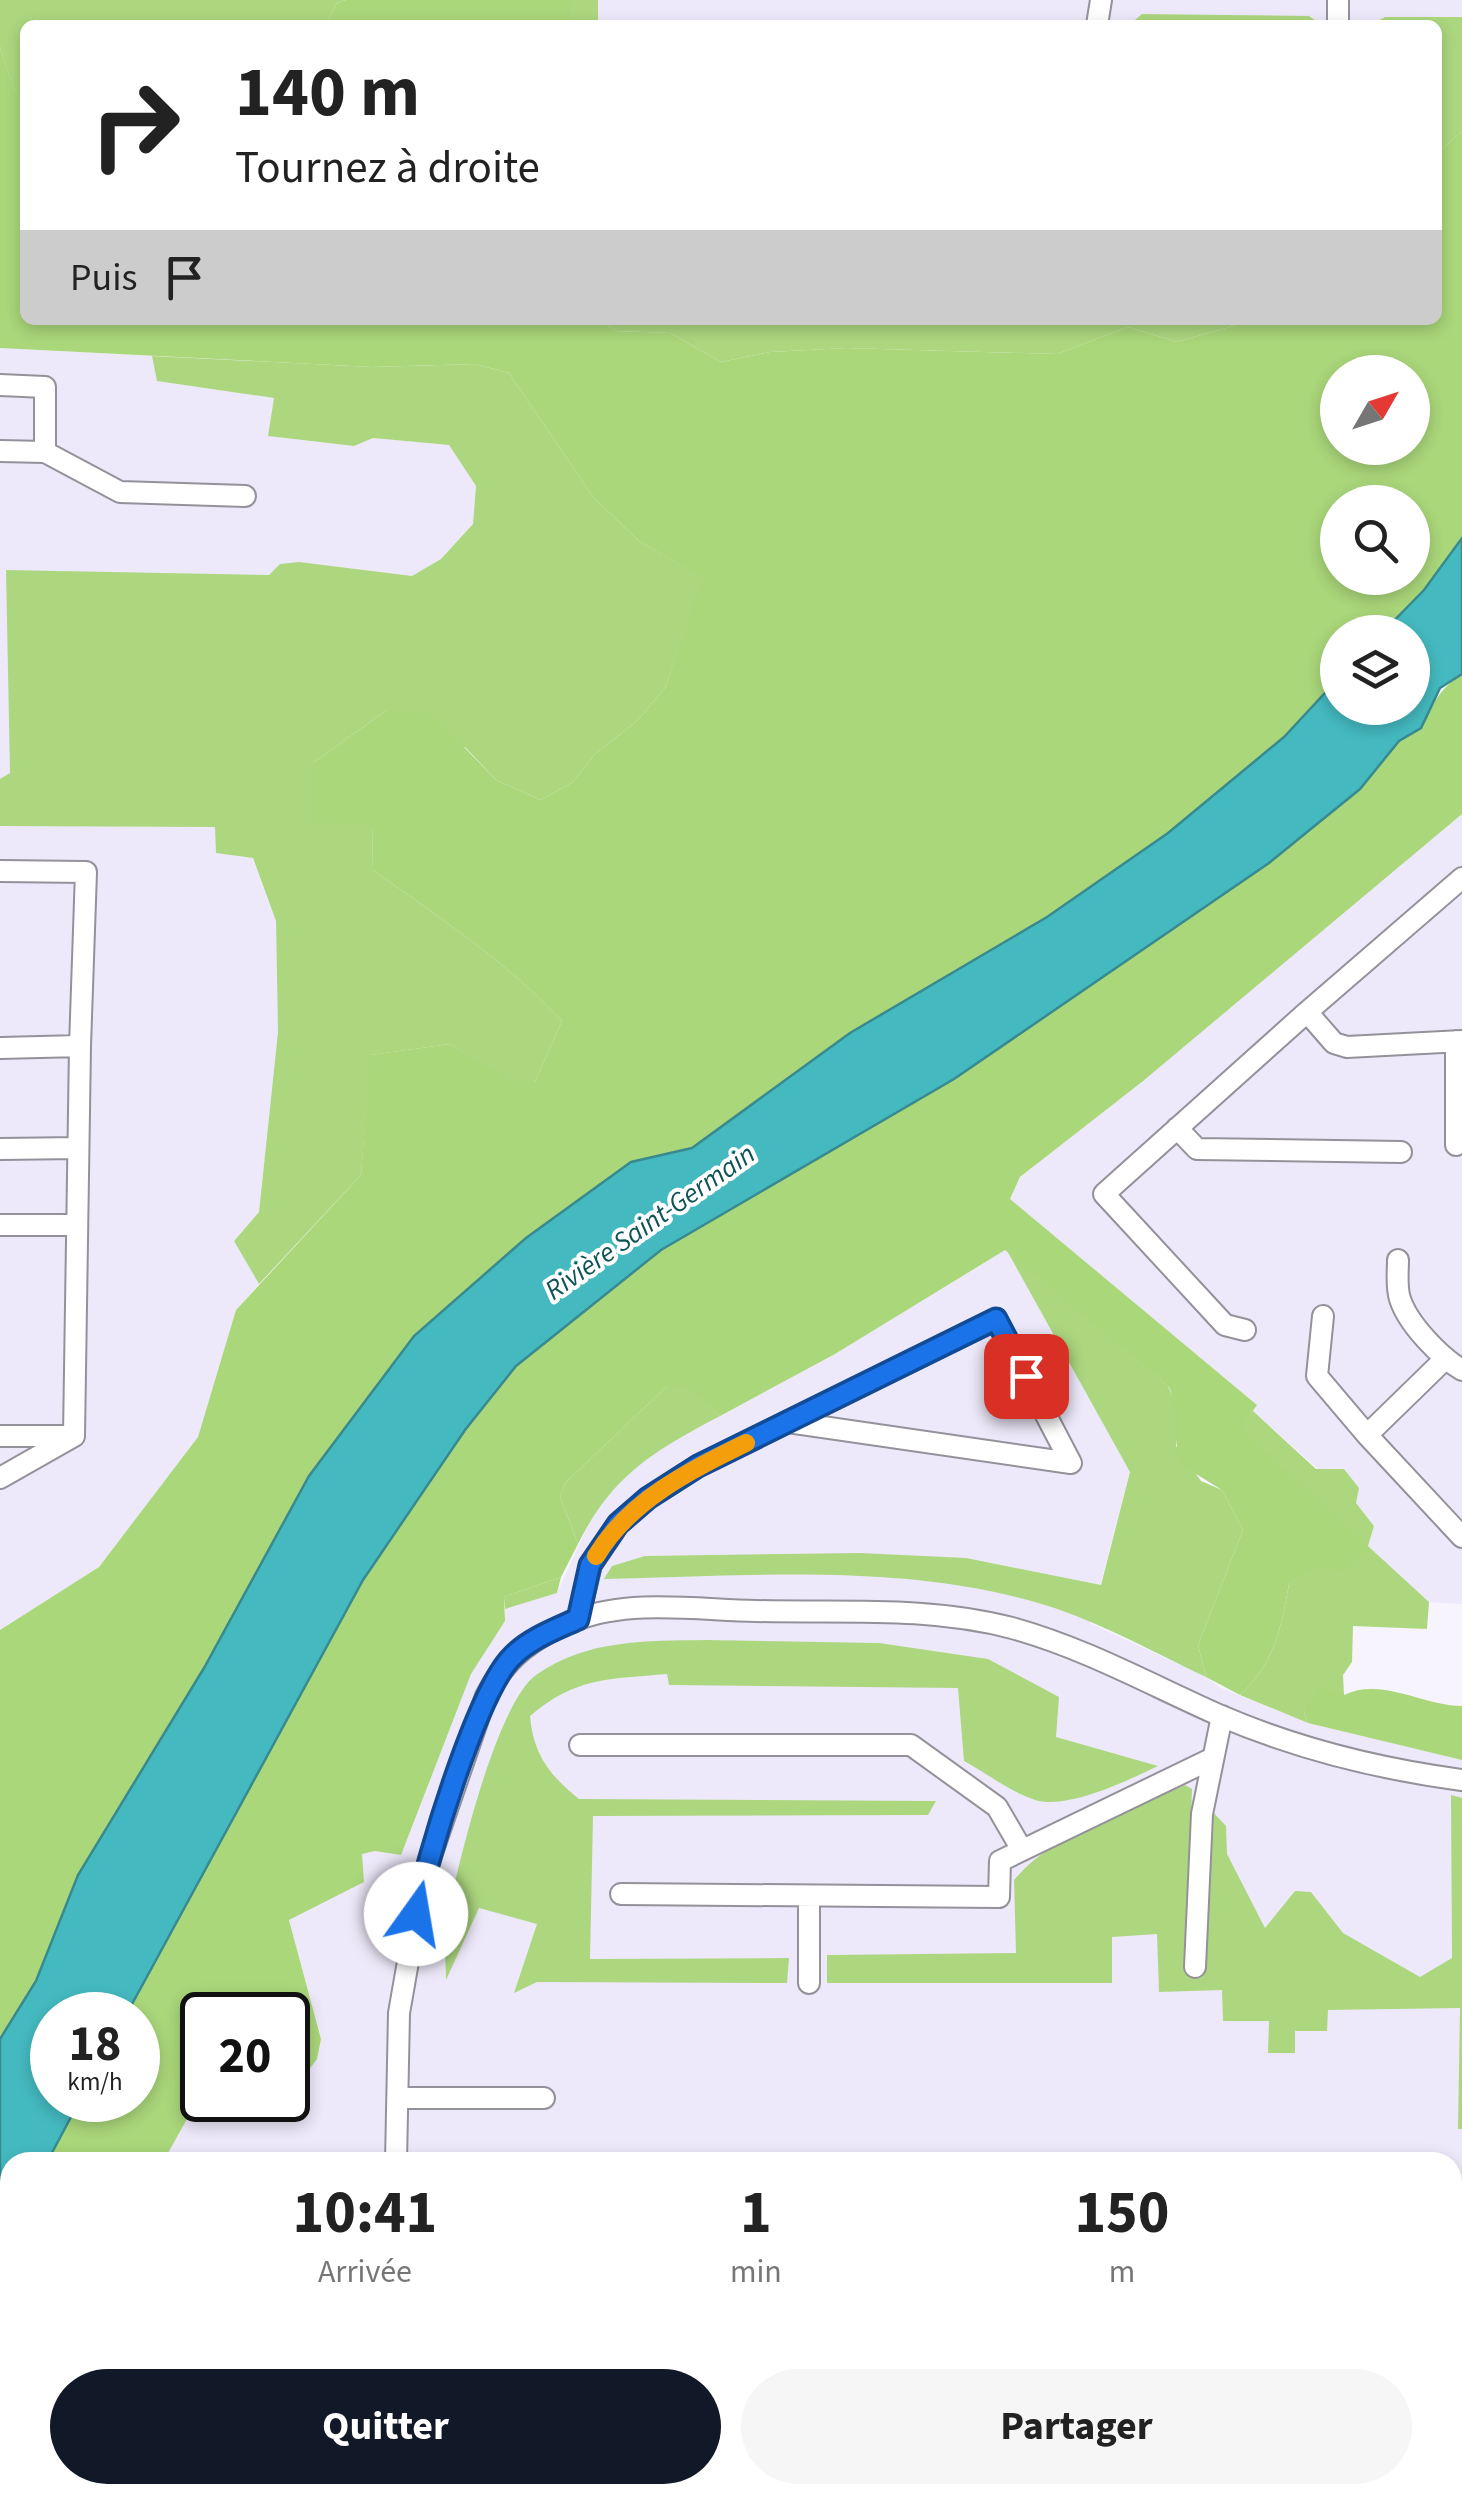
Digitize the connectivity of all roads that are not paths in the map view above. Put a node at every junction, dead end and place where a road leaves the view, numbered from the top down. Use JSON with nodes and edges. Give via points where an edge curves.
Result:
{"nodes":[{"id":1,"x":0,"y":385,"type":"edge"},
{"id":2,"x":0,"y":451,"type":"edge"},
{"id":3,"x":45,"y":452,"type":"junction"},
{"id":4,"x":246,"y":496,"type":"dead end"},
{"id":5,"x":0,"y":871,"type":"edge"},
{"id":6,"x":1462,"y":878,"type":"edge"},
{"id":7,"x":1307,"y":1012,"type":"junction"},
{"id":8,"x":1459,"y":1041,"type":"edge"},
{"id":9,"x":80,"y":1046,"type":"junction"},
{"id":10,"x":0,"y":1048,"type":"edge"},
{"id":11,"x":1177,"y":1128,"type":"junction"},
{"id":12,"x":1456,"y":1145,"type":"dead end"},
{"id":13,"x":78,"y":1148,"type":"junction"},
{"id":14,"x":0,"y":1149,"type":"edge"},
{"id":15,"x":1401,"y":1152,"type":"dead end"},
{"id":16,"x":0,"y":1225,"type":"edge"},
{"id":17,"x":77,"y":1225,"type":"junction"},
{"id":18,"x":1398,"y":1260,"type":"dead end"},
{"id":19,"x":1322,"y":1316,"type":"dead end"},
{"id":20,"x":1245,"y":1330,"type":"dead end"},
{"id":21,"x":1453,"y":1364,"type":"edge"},
{"id":22,"x":788,"y":1422,"type":"junction"},
{"id":23,"x":0,"y":1436,"type":"edge"},
{"id":24,"x":74,"y":1436,"type":"junction"},
{"id":25,"x":1367,"y":1436,"type":"junction"},
{"id":26,"x":0,"y":1478,"type":"edge"},
{"id":27,"x":1462,"y":1537,"type":"edge"},
{"id":28,"x":578,"y":1619,"type":"junction"},
{"id":29,"x":1222,"y":1716,"type":"junction"},
{"id":30,"x":580,"y":1745,"type":"dead end"},
{"id":31,"x":1213,"y":1758,"type":"junction"},
{"id":32,"x":1462,"y":1780,"type":"edge"},
{"id":33,"x":1022,"y":1850,"type":"junction"},
{"id":34,"x":621,"y":1894,"type":"dead end"},
{"id":35,"x":808,"y":1896,"type":"junction"},
{"id":36,"x":1196,"y":1966,"type":"dead end"},
{"id":37,"x":809,"y":1983,"type":"dead end"},
{"id":38,"x":398,"y":2098,"type":"junction"},
{"id":39,"x":544,"y":2098,"type":"dead end"},
{"id":40,"x":396,"y":2152,"type":"edge"}],
"edges":[{"from":1,"to":3,"type":"lane","via":[[46,387]]},
{"from":2,"to":3,"type":"lane"},
{"from":3,"to":4,"type":"lane","via":[[120,492]]},
{"from":5,"to":9,"type":"lane","via":[[86,872]]},
{"from":6,"to":7,"type":"lane"},
{"from":7,"to":8,"type":"lane","via":[[1334,1043],[1347,1047]]},
{"from":7,"to":11,"type":"lane"},
{"from":8,"to":12,"type":"lane"},
{"from":9,"to":10,"type":"lane"},
{"from":9,"to":13,"type":"lane"},
{"from":11,"to":15,"type":"lane","via":[[1197,1149]]},
{"from":11,"to":20,"type":"lane","via":[[1104,1194],[1225,1325]]},
{"from":13,"to":14,"type":"lane"},
{"from":13,"to":17,"type":"lane"},
{"from":16,"to":17,"type":"lane"},
{"from":17,"to":24,"type":"lane"},
{"from":18,"to":21,"type":"lane","via":[[1401,1302]]},
{"from":19,"to":25,"type":"lane","via":[[1318,1376]]},
{"from":21,"to":25,"type":"lane"},
{"from":22,"to":22,"type":"lane","via":[[996,1319],[1071,1463],[920,1441]]},
{"from":22,"to":28,"type":"lane","via":[[698,1466],[618,1524],[590,1565]]},
{"from":23,"to":24,"type":"lane"},
{"from":24,"to":26,"type":"lane"},
{"from":25,"to":27,"type":"lane"},
{"from":28,"to":29,"type":"lane","via":[[657,1609],[952,1617],[1068,1648]]},
{"from":28,"to":38,"type":"lane","via":[[515,1653],[486,1696],[422,1882],[399,2013]]},
{"from":29,"to":31,"type":"lane"},
{"from":29,"to":32,"type":"lane","via":[[1326,1753]]},
{"from":30,"to":33,"type":"lane","via":[[911,1745],[997,1807]]},
{"from":31,"to":33,"type":"lane"},
{"from":31,"to":36,"type":"lane","via":[[1202,1814]]},
{"from":33,"to":35,"type":"lane","via":[[1000,1861],[999,1898]]},
{"from":34,"to":35,"type":"lane"},
{"from":35,"to":37,"type":"lane"},
{"from":38,"to":39,"type":"lane"},
{"from":38,"to":40,"type":"lane"}]}
